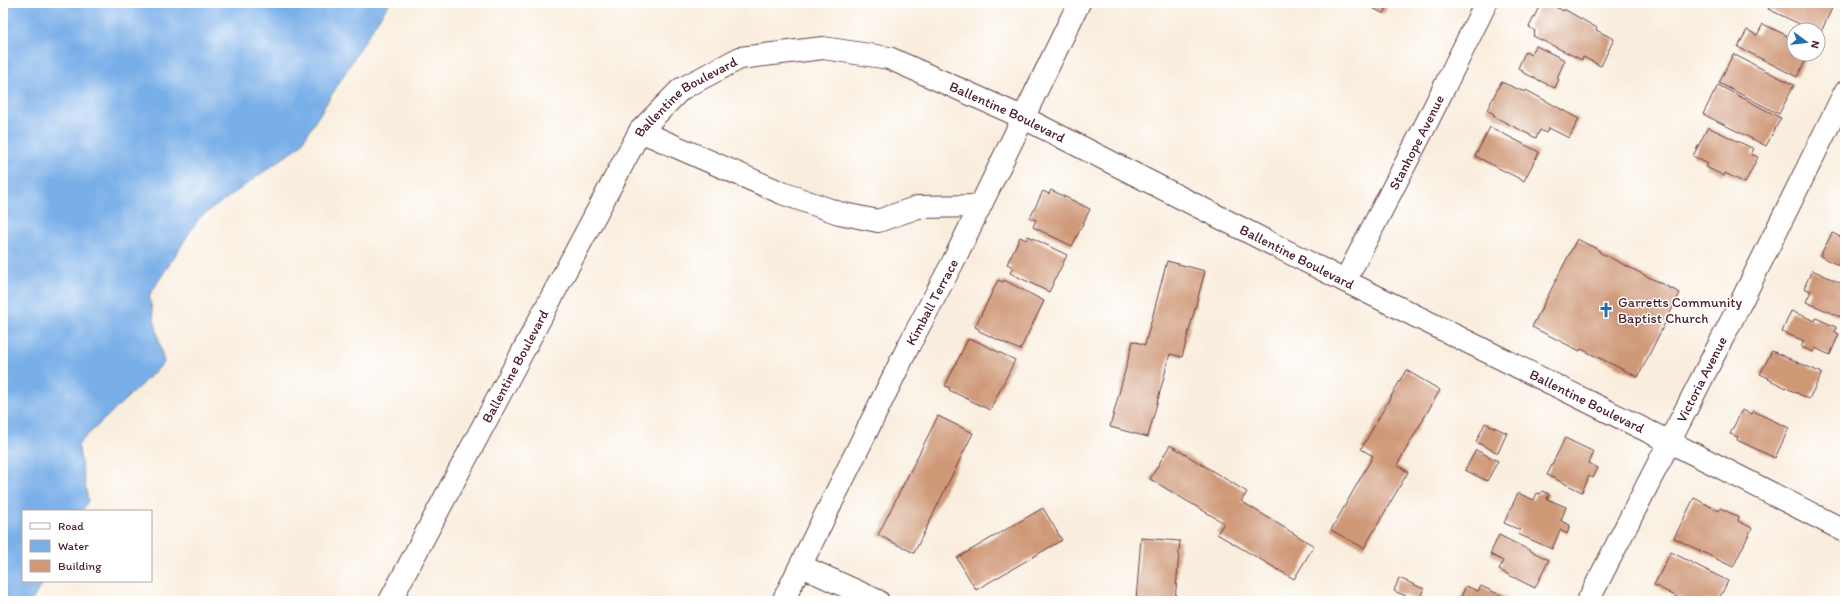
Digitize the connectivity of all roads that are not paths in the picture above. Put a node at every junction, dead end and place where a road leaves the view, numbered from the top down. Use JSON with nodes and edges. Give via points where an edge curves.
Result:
{"nodes":[{"id":1,"x":1079,"y":3,"type":"edge"},
{"id":2,"x":1486,"y":3,"type":"edge"},
{"id":3,"x":1845,"y":92,"type":"edge"},
{"id":4,"x":1022,"y":118,"type":"junction"},
{"id":5,"x":640,"y":131,"type":"junction"},
{"id":6,"x":979,"y":206,"type":"junction"},
{"id":7,"x":1345,"y":281,"type":"junction"},
{"id":8,"x":1670,"y":442,"type":"junction"},
{"id":9,"x":1845,"y":531,"type":"edge"},
{"id":10,"x":801,"y":566,"type":"junction"},
{"id":11,"x":390,"y":601,"type":"edge"},
{"id":12,"x":782,"y":601,"type":"edge"},
{"id":13,"x":878,"y":601,"type":"edge"},
{"id":14,"x":1588,"y":601,"type":"edge"}],
"edges":[{"from":1,"to":4,"type":"street","name":"Kimball Terrace"},
{"from":2,"to":7,"type":"street","name":"Stanhope Avenue"},
{"from":3,"to":8,"type":"street","name":"Victoria Avenue"},
{"from":4,"to":5,"type":"street","name":"Ballentine Boulevard","via":[[889,58],[823,48],[740,58],[682,89]]},
{"from":4,"to":6,"type":"street","name":"Kimball Terrace"},
{"from":4,"to":7,"type":"street","name":"Ballentine Boulevard"},
{"from":5,"to":6,"type":"street","via":[[782,194],[878,221],[918,207]]},
{"from":5,"to":11,"type":"street","name":"Ballentine Boulevard"},
{"from":6,"to":10,"type":"street","name":"Kimball Terrace","via":[[854,454]]},
{"from":7,"to":8,"type":"street","name":"Ballentine Boulevard"},
{"from":8,"to":9,"type":"street","name":"Ballentine Boulevard"},
{"from":8,"to":14,"type":"street","name":"Victoria Avenue"},
{"from":10,"to":12,"type":"street","name":"Kimball Terrace"},
{"from":10,"to":13,"type":"street"}]}
